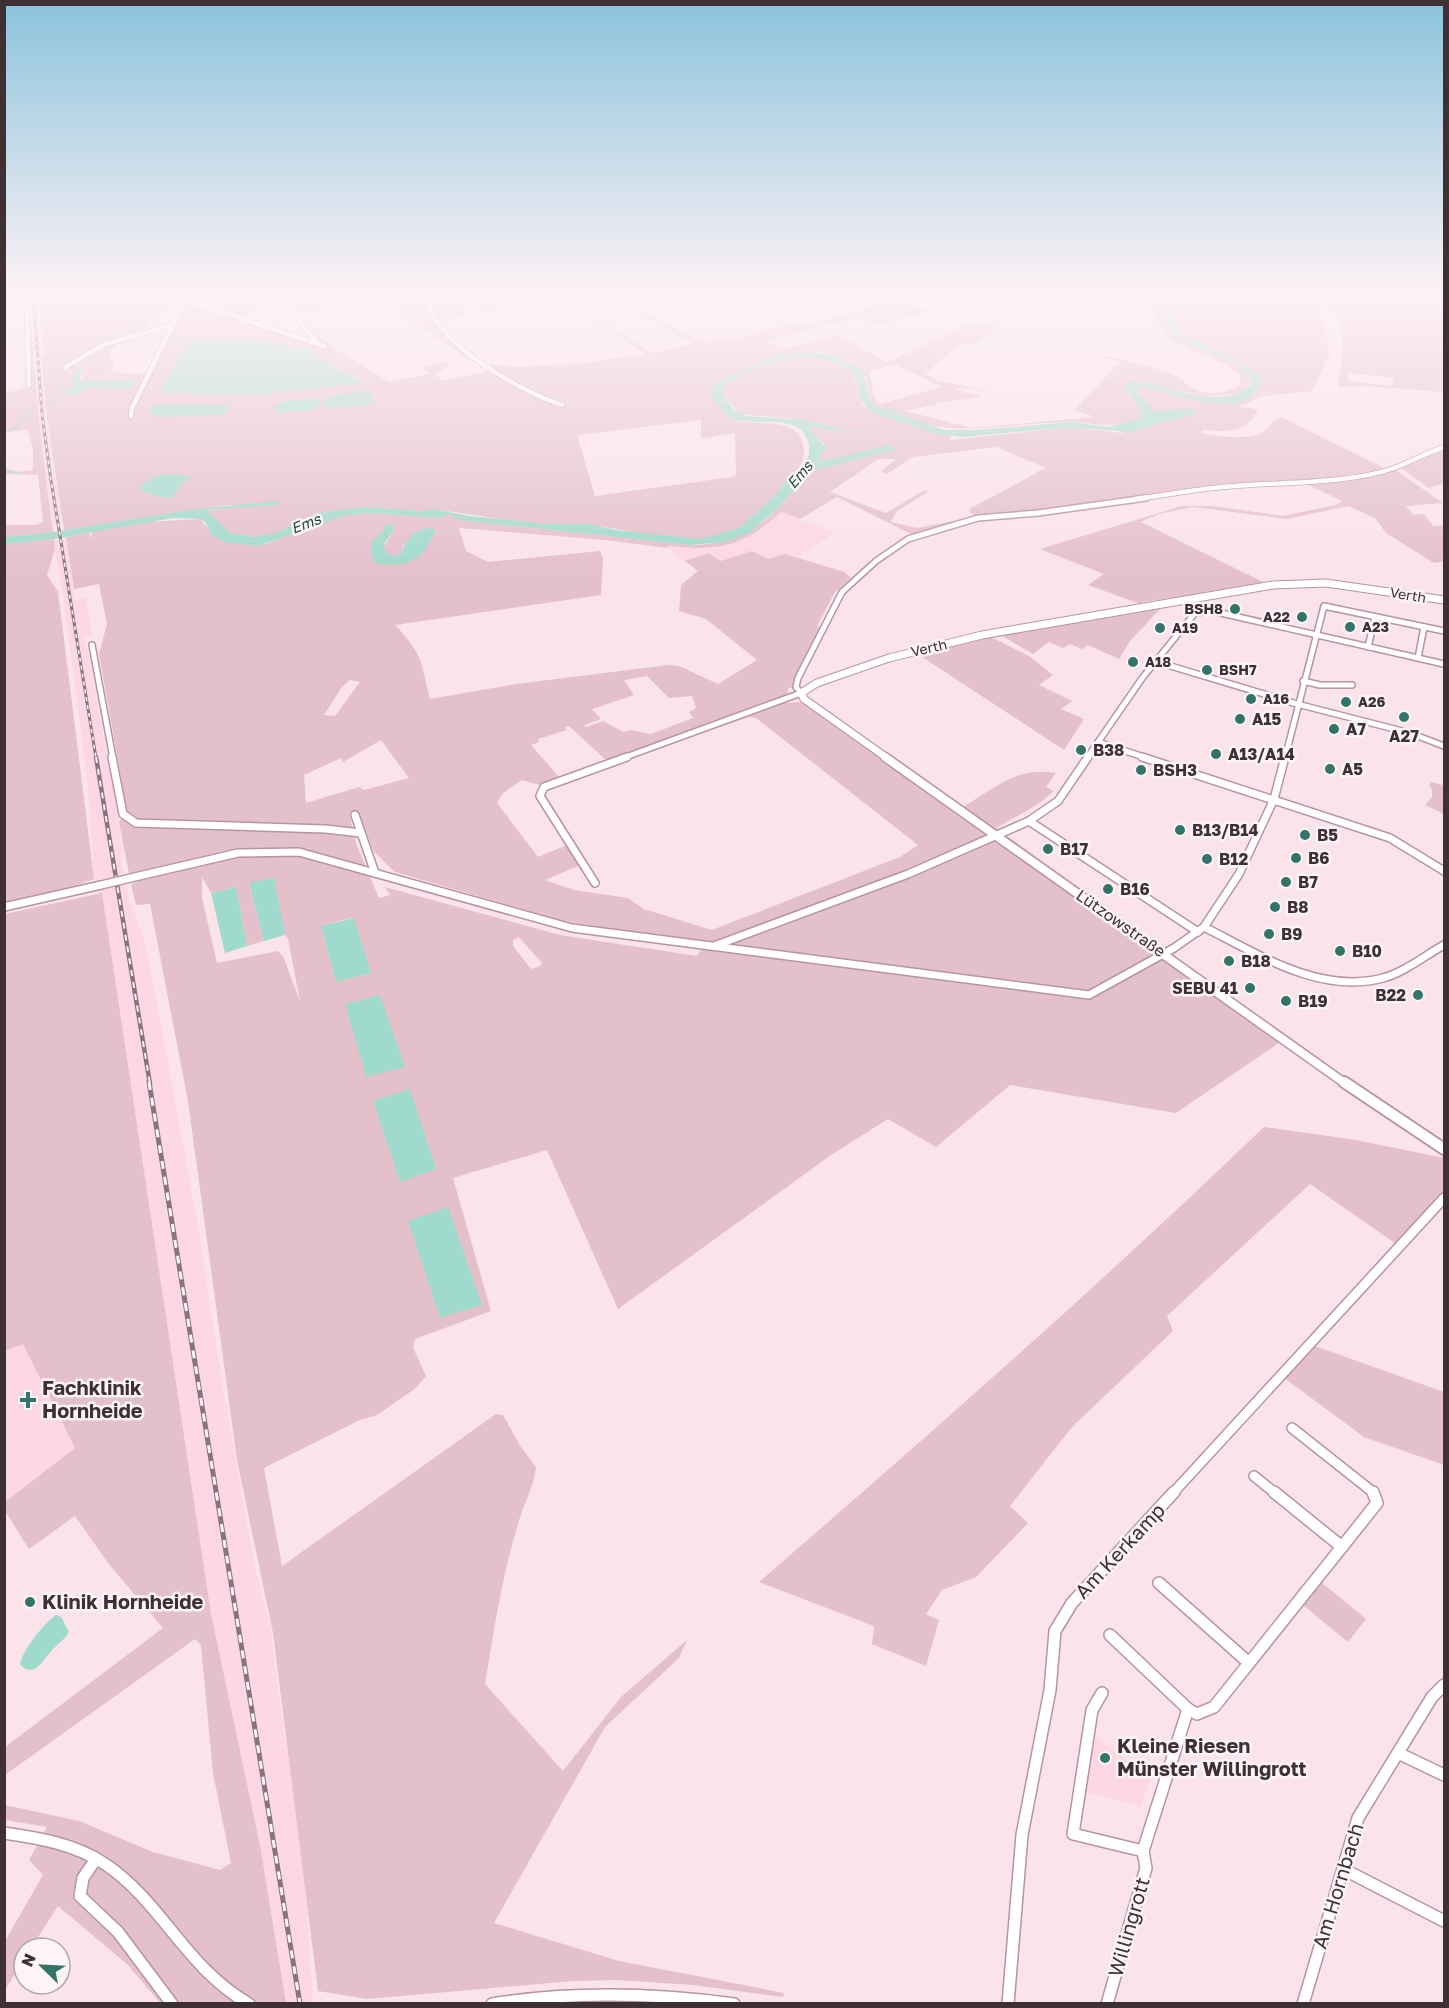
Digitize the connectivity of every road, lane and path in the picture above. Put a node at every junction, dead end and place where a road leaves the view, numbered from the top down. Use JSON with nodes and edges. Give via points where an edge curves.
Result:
{"nodes":[{"id":1,"x":144,"y":387,"type":"edge"},
{"id":2,"x":526,"y":387,"type":"edge"},
{"id":3,"x":561,"y":405,"type":"dead end"},
{"id":4,"x":131,"y":416,"type":"dead end"},
{"id":5,"x":1444,"y":447,"type":"edge"},
{"id":6,"x":1444,"y":600,"type":"edge"},
{"id":7,"x":1375,"y":617,"type":"junction"},
{"id":8,"x":1424,"y":627,"type":"junction"},
{"id":9,"x":1444,"y":631,"type":"edge"},
{"id":10,"x":1315,"y":636,"type":"junction"},
{"id":11,"x":92,"y":645,"type":"dead end"},
{"id":12,"x":1368,"y":647,"type":"junction"},
{"id":13,"x":1418,"y":658,"type":"junction"},
{"id":14,"x":1154,"y":661,"type":"junction"},
{"id":15,"x":1444,"y":664,"type":"edge"},
{"id":16,"x":1303,"y":681,"type":"junction"},
{"id":17,"x":1352,"y":685,"type":"dead end"},
{"id":18,"x":801,"y":693,"type":"junction"},
{"id":19,"x":1297,"y":704,"type":"junction"},
{"id":20,"x":1098,"y":742,"type":"junction"},
{"id":21,"x":1444,"y":746,"type":"edge"},
{"id":22,"x":1274,"y":799,"type":"junction"},
{"id":23,"x":355,"y":815,"type":"dead end"},
{"id":24,"x":1029,"y":821,"type":"junction"},
{"id":25,"x":361,"y":833,"type":"junction"},
{"id":26,"x":996,"y":835,"type":"junction"},
{"id":27,"x":1444,"y":871,"type":"edge"},
{"id":28,"x":375,"y":873,"type":"junction"},
{"id":29,"x":595,"y":883,"type":"dead end"},
{"id":30,"x":4,"y":907,"type":"edge"},
{"id":31,"x":1201,"y":929,"type":"junction"},
{"id":32,"x":1444,"y":945,"type":"edge"},
{"id":33,"x":712,"y":947,"type":"junction"},
{"id":34,"x":1165,"y":954,"type":"junction"},
{"id":35,"x":1444,"y":1149,"type":"edge"},
{"id":36,"x":1444,"y":1198,"type":"edge"},
{"id":37,"x":1292,"y":1428,"type":"dead end"},
{"id":38,"x":1254,"y":1476,"type":"dead end"},
{"id":39,"x":1342,"y":1547,"type":"junction"},
{"id":40,"x":1159,"y":1583,"type":"dead end"},
{"id":41,"x":1110,"y":1635,"type":"dead end"},
{"id":42,"x":1249,"y":1663,"type":"junction"},
{"id":43,"x":1444,"y":1685,"type":"edge"},
{"id":44,"x":1102,"y":1694,"type":"dead end"},
{"id":45,"x":1188,"y":1709,"type":"junction"},
{"id":46,"x":1398,"y":1753,"type":"junction"},
{"id":47,"x":1444,"y":1775,"type":"edge"},
{"id":48,"x":4,"y":1833,"type":"edge"},
{"id":49,"x":1143,"y":1851,"type":"junction"},
{"id":50,"x":96,"y":1859,"type":"junction"},
{"id":51,"x":1343,"y":1869,"type":"junction"},
{"id":52,"x":1444,"y":1921,"type":"edge"},
{"id":53,"x":172,"y":2004,"type":"edge"},
{"id":54,"x":249,"y":2004,"type":"edge"},
{"id":55,"x":492,"y":2004,"type":"edge"},
{"id":56,"x":734,"y":2004,"type":"edge"},
{"id":57,"x":1008,"y":2004,"type":"edge"},
{"id":58,"x":1107,"y":2004,"type":"edge"},
{"id":59,"x":1303,"y":2004,"type":"edge"}],
"edges":[{"from":1,"to":4,"type":"street"},
{"from":2,"to":3,"type":"street"},
{"from":5,"to":18,"type":"street","via":[[1375,472],[978,518],[915,536],[876,561],[837,598],[798,678],[796,687]]},
{"from":6,"to":18,"type":"street","name":"Verth","via":[[1326,583],[1273,585],[952,642],[889,658],[817,683]]},
{"from":7,"to":8,"type":"street"},
{"from":7,"to":10,"type":"street","via":[[1324,606]]},
{"from":7,"to":12,"type":"street"},
{"from":8,"to":9,"type":"street"},
{"from":8,"to":13,"type":"street"},
{"from":10,"to":12,"type":"street"},
{"from":10,"to":14,"type":"street","via":[[1202,611],[1195,613]]},
{"from":10,"to":16,"type":"street"},
{"from":11,"to":25,"type":"street","via":[[123,814],[136,823],[152,825]]},
{"from":12,"to":13,"type":"street"},
{"from":13,"to":15,"type":"street"},
{"from":14,"to":19,"type":"street"},
{"from":14,"to":20,"type":"street"},
{"from":16,"to":17,"type":"street"},
{"from":16,"to":19,"type":"street"},
{"from":18,"to":26,"type":"street","name":"Lützowstraße","via":[[804,699]]},
{"from":18,"to":29,"type":"street","name":"Verth","via":[[544,787],[540,796]]},
{"from":19,"to":21,"type":"street","via":[[1410,733]]},
{"from":19,"to":22,"type":"street"},
{"from":20,"to":22,"type":"street"},
{"from":20,"to":24,"type":"street","via":[[1058,801]]},
{"from":22,"to":27,"type":"street","via":[[1390,838]]},
{"from":22,"to":31,"type":"street","via":[[1239,874]]},
{"from":23,"to":25,"type":"street"},
{"from":24,"to":26,"type":"street"},
{"from":24,"to":31,"type":"street"},
{"from":25,"to":28,"type":"street"},
{"from":26,"to":33,"type":"street","via":[[908,874]]},
{"from":26,"to":34,"type":"street","name":"Lützowstraße"},
{"from":28,"to":30,"type":"street","bridge":true,"via":[[299,852],[261,849]]},
{"from":28,"to":33,"type":"street","via":[[572,928]]},
{"from":31,"to":32,"type":"street","via":[[1286,966],[1342,981],[1386,977]]},
{"from":31,"to":34,"type":"street"},
{"from":33,"to":34,"type":"street","via":[[1083,996]]},
{"from":34,"to":35,"type":"street","name":"Lützowstraße"},
{"from":36,"to":57,"type":"street","name":"Am Kerkamp","via":[[1063,1613],[1053,1640],[1050,1690],[1022,1835]]},
{"from":37,"to":39,"type":"street","via":[[1377,1497],[1377,1503]]},
{"from":38,"to":39,"type":"street"},
{"from":39,"to":42,"type":"street"},
{"from":40,"to":42,"type":"street"},
{"from":41,"to":45,"type":"street"},
{"from":42,"to":45,"type":"street","via":[[1214,1707],[1197,1714]]},
{"from":43,"to":46,"type":"street","name":"Am Hornbach","via":[[1432,1697]]},
{"from":44,"to":49,"type":"street","via":[[1092,1710],[1073,1834]]},
{"from":45,"to":49,"type":"street","name":"Willingrott"},
{"from":46,"to":47,"type":"street"},
{"from":46,"to":51,"type":"street","name":"Am Hornbach","via":[[1358,1818]]},
{"from":48,"to":50,"type":"street","via":[[60,1843]]},
{"from":49,"to":58,"type":"street","name":"Willingrott","via":[[1146,1868]]},
{"from":50,"to":53,"type":"street","via":[[83,1878],[80,1896],[117,1932]]},
{"from":50,"to":54,"type":"street","via":[[135,1890],[200,1968]]},
{"from":51,"to":52,"type":"street"},
{"from":51,"to":59,"type":"street","name":"Am Hornbach"},
{"from":55,"to":56,"type":"street","via":[[572,1993],[616,1992]]}]}
